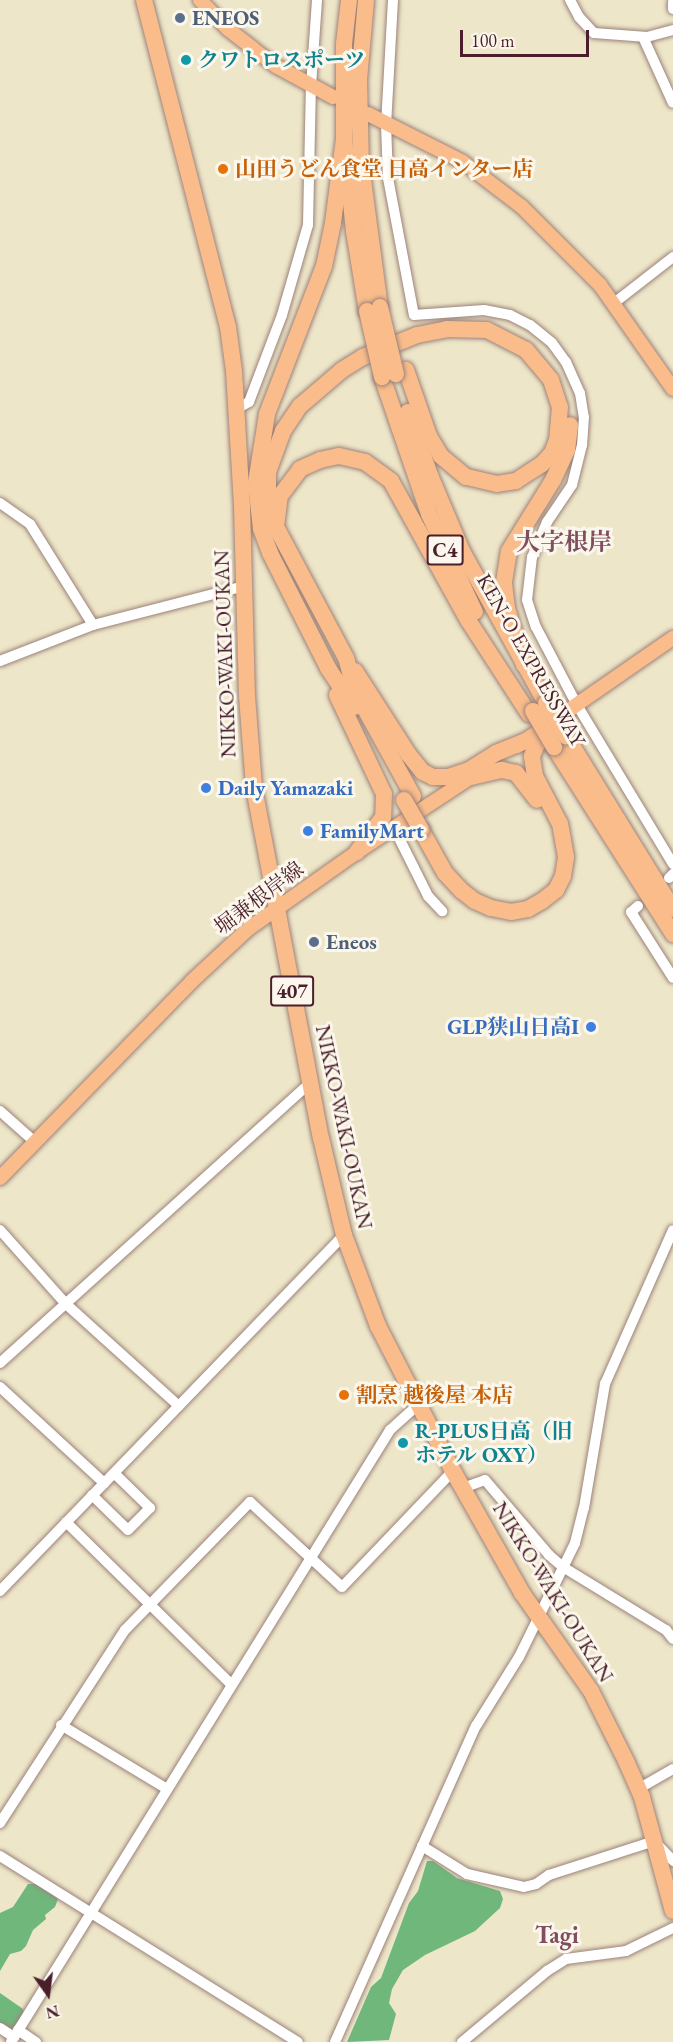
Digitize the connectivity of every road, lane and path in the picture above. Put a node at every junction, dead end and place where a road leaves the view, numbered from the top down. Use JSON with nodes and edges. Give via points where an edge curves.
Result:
{"nodes":[{"id":1,"x":144,"y":0,"type":"edge"},
{"id":2,"x":200,"y":0,"type":"edge"},
{"id":3,"x":317,"y":0,"type":"edge"},
{"id":4,"x":349,"y":0,"type":"edge"},
{"id":5,"x":366,"y":0,"type":"edge"},
{"id":6,"x":393,"y":0,"type":"edge"},
{"id":7,"x":570,"y":0,"type":"edge"},
{"id":8,"x":673,"y":2,"type":"edge"},
{"id":9,"x":673,"y":9,"type":"edge"},
{"id":10,"x":673,"y":30,"type":"edge"},
{"id":11,"x":643,"y":37,"type":"junction"},
{"id":12,"x":311,"y":86,"type":"junction"},
{"id":13,"x":333,"y":97,"type":"dead end"},
{"id":14,"x":673,"y":103,"type":"edge"},
{"id":15,"x":368,"y":114,"type":"dead end"},
{"id":16,"x":386,"y":124,"type":"junction"},
{"id":17,"x":344,"y":139,"type":"junction"},
{"id":18,"x":673,"y":257,"type":"edge"},
{"id":19,"x":614,"y":303,"type":"junction"},
{"id":20,"x":378,"y":308,"type":"junction"},
{"id":21,"x":395,"y":374,"type":"junction"},
{"id":22,"x":673,"y":389,"type":"edge"},
{"id":23,"x":236,"y":410,"type":"junction"},
{"id":24,"x":259,"y":463,"type":"junction"},
{"id":25,"x":0,"y":503,"type":"edge"},
{"id":26,"x":276,"y":527,"type":"junction"},
{"id":27,"x":245,"y":586,"type":"junction"},
{"id":28,"x":93,"y":625,"type":"junction"},
{"id":29,"x":673,"y":638,"type":"edge"},
{"id":30,"x":346,"y":658,"type":"junction"},
{"id":31,"x":0,"y":661,"type":"edge"},
{"id":32,"x":524,"y":665,"type":"junction"},
{"id":33,"x":328,"y":668,"type":"junction"},
{"id":34,"x":573,"y":708,"type":"junction"},
{"id":35,"x":536,"y":709,"type":"junction"},
{"id":36,"x":525,"y":741,"type":"junction"},
{"id":37,"x":560,"y":741,"type":"junction"},
{"id":38,"x":471,"y":777,"type":"junction"},
{"id":39,"x":409,"y":798,"type":"junction"},
{"id":40,"x":425,"y":827,"type":"junction"},
{"id":41,"x":394,"y":828,"type":"junction"},
{"id":42,"x":357,"y":852,"type":"junction"},
{"id":43,"x":673,"y":864,"type":"edge"},
{"id":44,"x":638,"y":906,"type":"dead end"},
{"id":45,"x":277,"y":908,"type":"junction"},
{"id":46,"x":673,"y":909,"type":"edge"},
{"id":47,"x":442,"y":911,"type":"dead end"},
{"id":48,"x":673,"y":934,"type":"edge"},
{"id":49,"x":673,"y":978,"type":"edge"},
{"id":50,"x":311,"y":1082,"type":"junction"},
{"id":51,"x":0,"y":1111,"type":"edge"},
{"id":52,"x":35,"y":1142,"type":"junction"},
{"id":53,"x":0,"y":1178,"type":"edge"},
{"id":54,"x":0,"y":1230,"type":"edge"},
{"id":55,"x":673,"y":1230,"type":"edge"},
{"id":56,"x":344,"y":1235,"type":"junction"},
{"id":57,"x":66,"y":1304,"type":"junction"},
{"id":58,"x":0,"y":1363,"type":"edge"},
{"id":59,"x":0,"y":1387,"type":"edge"},
{"id":60,"x":419,"y":1404,"type":"junction"},
{"id":61,"x":178,"y":1406,"type":"junction"},
{"id":62,"x":453,"y":1471,"type":"junction"},
{"id":63,"x":114,"y":1473,"type":"junction"},
{"id":64,"x":104,"y":1483,"type":"junction"},
{"id":65,"x":463,"y":1488,"type":"junction"},
{"id":66,"x":92,"y":1494,"type":"junction"},
{"id":67,"x":66,"y":1522,"type":"junction"},
{"id":68,"x":310,"y":1558,"type":"junction"},
{"id":69,"x":563,"y":1567,"type":"junction"},
{"id":70,"x":0,"y":1591,"type":"edge"},
{"id":71,"x":150,"y":1604,"type":"junction"},
{"id":72,"x":540,"y":1615,"type":"junction"},
{"id":73,"x":673,"y":1639,"type":"edge"},
{"id":74,"x":231,"y":1684,"type":"junction"},
{"id":75,"x":61,"y":1725,"type":"junction"},
{"id":76,"x":673,"y":1769,"type":"edge"},
{"id":77,"x":167,"y":1789,"type":"junction"},
{"id":78,"x":638,"y":1789,"type":"junction"},
{"id":79,"x":0,"y":1823,"type":"edge"},
{"id":80,"x":654,"y":1841,"type":"junction"},
{"id":81,"x":422,"y":1846,"type":"junction"},
{"id":82,"x":0,"y":1856,"type":"edge"},
{"id":83,"x":673,"y":1861,"type":"edge"},
{"id":84,"x":673,"y":1911,"type":"edge"},
{"id":85,"x":91,"y":1913,"type":"junction"},
{"id":86,"x":673,"y":1928,"type":"edge"},
{"id":87,"x":0,"y":2028,"type":"edge"},
{"id":88,"x":14,"y":2036,"type":"edge"},
{"id":89,"x":36,"y":2042,"type":"edge"},
{"id":90,"x":298,"y":2042,"type":"edge"},
{"id":91,"x":335,"y":2042,"type":"edge"},
{"id":92,"x":462,"y":2042,"type":"edge"}],
"edges":[{"from":1,"to":23,"type":"highway","name":"NIKKO-WAKI-OUKAN","number":"407","via":[[228,327]]},
{"from":2,"to":12,"type":"main road","via":[[252,48]]},
{"from":3,"to":12,"type":"street"},
{"from":4,"to":17,"type":"highway","name":"KEN-O EXPRESSWAY","number":"C4","via":[[344,44]]},
{"from":5,"to":20,"type":"highway","name":"KEN-O EXPRESSWAY","number":"C4","via":[[359,119]]},
{"from":6,"to":16,"type":"street"},
{"from":7,"to":11,"type":"street","via":[[594,33]]},
{"from":8,"to":9,"type":"street"},
{"from":10,"to":11,"type":"street"},
{"from":11,"to":14,"type":"street"},
{"from":12,"to":13,"type":"main road"},
{"from":12,"to":23,"type":"street","via":[[308,225],[282,315],[249,402]]},
{"from":15,"to":16,"type":"main road"},
{"from":16,"to":19,"type":"main road","via":[[463,162],[496,185],[570,253]]},
{"from":16,"to":34,"type":"street","via":[[388,178],[414,315],[484,310],[510,315],[530,325],[552,344],[566,362],[580,393],[585,417],[572,485],[547,522],[532,556],[527,600]]},
{"from":17,"to":20,"type":"highway","name":"KEN-O EXPRESSWAY","number":"C4","via":[[354,231]]},
{"from":17,"to":24,"type":"highway","via":[[324,266],[272,399]]},
{"from":18,"to":19,"type":"street"},
{"from":19,"to":22,"type":"main road"},
{"from":20,"to":21,"type":"highway","name":"KEN-O EXPRESSWAY","number":"C4","bridge":true},
{"from":21,"to":26,"type":"highway","via":[[441,456],[466,477],[497,484],[516,481],[552,453],[560,407],[551,380],[526,350],[487,330],[447,329],[417,335],[342,370],[300,406],[283,430],[268,472],[268,504]]},
{"from":21,"to":32,"type":"highway","name":"KEN-O EXPRESSWAY","number":"C4","via":[[457,540]]},
{"from":21,"to":35,"type":"highway","name":"KEN-O EXPRESSWAY","number":"C4","via":[[416,480],[445,551],[482,624]]},
{"from":23,"to":27,"type":"highway","name":"NIKKO-WAKI-OUKAN","number":"407"},
{"from":24,"to":32,"type":"highway","via":[[278,422],[294,399],[341,360],[400,331],[447,320],[484,320],[505,326],[538,347],[555,367],[567,398],[570,427],[567,450],[553,480],[509,551],[504,582],[507,608]]},
{"from":24,"to":33,"type":"highway","via":[[256,502],[261,529]]},
{"from":25,"to":28,"type":"street","via":[[30,524]]},
{"from":26,"to":30,"type":"highway"},
{"from":26,"to":35,"type":"highway","via":[[280,496],[300,469],[339,456],[365,462],[380,471],[399,492],[451,592]]},
{"from":27,"to":28,"type":"street"},
{"from":27,"to":45,"type":"highway","name":"NIKKO-WAKI-OUKAN","number":"407","via":[[251,759]]},
{"from":28,"to":31,"type":"street"},
{"from":29,"to":34,"type":"main road","name":"堀兼根岸線"},
{"from":30,"to":36,"type":"highway","via":[[423,772],[448,777]]},
{"from":30,"to":39,"type":"highway","via":[[356,691]]},
{"from":32,"to":35,"type":"highway","name":"KEN-O EXPRESSWAY","number":"C4"},
{"from":33,"to":39,"type":"highway"},
{"from":33,"to":42,"type":"highway","via":[[339,701],[384,794],[383,817]]},
{"from":34,"to":36,"type":"main road","name":"堀兼根岸線"},
{"from":34,"to":40,"type":"highway","via":[[537,744],[532,756],[535,776],[564,839],[566,857],[556,890],[528,909],[511,912],[475,901],[446,873]]},
{"from":34,"to":43,"type":"street"},
{"from":35,"to":37,"type":"highway","bridge":true},
{"from":36,"to":38,"type":"main road","name":"堀兼根岸線"},
{"from":37,"to":46,"type":"highway","name":"KEN-O EXPRESSWAY"},
{"from":37,"to":48,"type":"highway","name":"KEN-O EXPRESSWAY"},
{"from":38,"to":40,"type":"highway","via":[[502,770],[516,773],[524,780],[551,831],[556,864],[551,879],[537,895],[507,904],[482,897],[450,864]]},
{"from":38,"to":41,"type":"main road","name":"堀兼根岸線"},
{"from":39,"to":40,"type":"highway"},
{"from":41,"to":42,"type":"main road","name":"堀兼根岸線"},
{"from":41,"to":47,"type":"street","via":[[422,886]]},
{"from":42,"to":45,"type":"main road","name":"堀兼根岸線"},
{"from":44,"to":49,"type":"street","via":[[631,912]]},
{"from":45,"to":50,"type":"highway","name":"NIKKO-WAKI-OUKAN","number":"407"},
{"from":45,"to":52,"type":"main road","name":"堀兼根岸線","via":[[192,981]]},
{"from":50,"to":56,"type":"highway","name":"NIKKO-WAKI-OUKAN","number":"407"},
{"from":50,"to":57,"type":"street"},
{"from":51,"to":52,"type":"street"},
{"from":52,"to":53,"type":"main road","name":"堀兼根岸線"},
{"from":54,"to":57,"type":"street"},
{"from":55,"to":69,"type":"street","via":[[605,1384],[584,1508],[575,1543]]},
{"from":56,"to":60,"type":"highway","name":"NIKKO-WAKI-OUKAN","number":"407","via":[[369,1306]]},
{"from":56,"to":61,"type":"street"},
{"from":57,"to":58,"type":"street"},
{"from":57,"to":61,"type":"street"},
{"from":59,"to":64,"type":"street"},
{"from":60,"to":62,"type":"highway","name":"NIKKO-WAKI-OUKAN","number":"407"},
{"from":60,"to":68,"type":"street","via":[[390,1430]]},
{"from":61,"to":63,"type":"street"},
{"from":62,"to":65,"type":"highway","name":"NIKKO-WAKI-OUKAN","number":"407"},
{"from":62,"to":68,"type":"street","via":[[342,1587]]},
{"from":63,"to":64,"type":"street"},
{"from":63,"to":66,"type":"street","via":[[150,1508],[128,1530]]},
{"from":64,"to":66,"type":"street"},
{"from":65,"to":69,"type":"street","via":[[485,1479]]},
{"from":65,"to":72,"type":"highway","name":"NIKKO-WAKI-OUKAN","number":"407","via":[[522,1593]]},
{"from":66,"to":67,"type":"street"},
{"from":67,"to":70,"type":"street"},
{"from":67,"to":71,"type":"street"},
{"from":68,"to":71,"type":"street","via":[[250,1502]]},
{"from":68,"to":74,"type":"street"},
{"from":69,"to":72,"type":"street"},
{"from":69,"to":73,"type":"street","via":[[666,1630]]},
{"from":71,"to":74,"type":"street"},
{"from":71,"to":75,"type":"street","via":[[124,1630]]},
{"from":72,"to":78,"type":"highway","name":"NIKKO-WAKI-OUKAN","number":"407","via":[[591,1691]]},
{"from":72,"to":81,"type":"street","via":[[476,1726]]},
{"from":74,"to":77,"type":"street"},
{"from":75,"to":77,"type":"street"},
{"from":75,"to":79,"type":"street"},
{"from":76,"to":78,"type":"street"},
{"from":77,"to":85,"type":"street"},
{"from":78,"to":80,"type":"highway","name":"NIKKO-WAKI-OUKAN","number":"407"},
{"from":80,"to":81,"type":"street","via":[[524,1887],[467,1874]]},
{"from":80,"to":83,"type":"street"},
{"from":80,"to":84,"type":"highway","name":"NIKKO-WAKI-OUKAN","number":"407"},
{"from":81,"to":91,"type":"street"},
{"from":82,"to":85,"type":"street"},
{"from":85,"to":88,"type":"street"},
{"from":85,"to":90,"type":"street"},
{"from":86,"to":92,"type":"street","via":[[626,1951],[566,1959]]},
{"from":87,"to":88,"type":"street"},
{"from":88,"to":89,"type":"street"}]}
